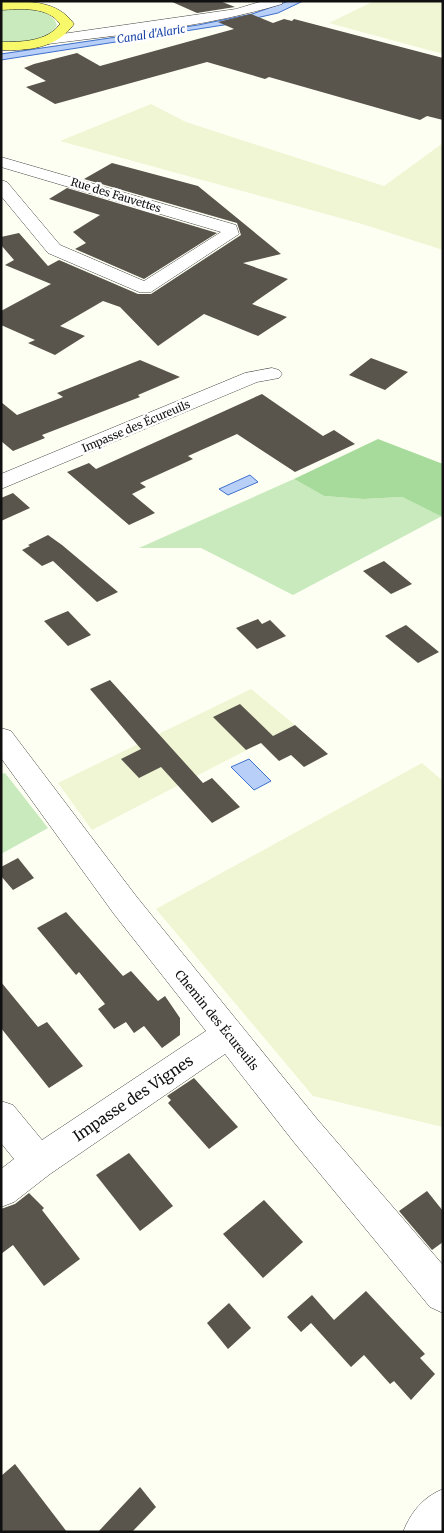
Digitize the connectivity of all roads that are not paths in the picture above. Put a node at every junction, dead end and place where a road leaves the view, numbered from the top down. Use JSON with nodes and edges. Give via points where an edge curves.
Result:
{"nodes":[{"id":1,"x":277,"y":1,"type":"edge"},
{"id":2,"x":30,"y":4,"type":"edge"},
{"id":3,"x":1,"y":6,"type":"edge"},
{"id":4,"x":53,"y":6,"type":"edge"},
{"id":5,"x":66,"y":27,"type":"junction"},
{"id":6,"x":108,"y":32,"type":"junction"},
{"id":7,"x":48,"y":40,"type":"junction"},
{"id":8,"x":2,"y":47,"type":"edge"},
{"id":9,"x":1,"y":162,"type":"edge"},
{"id":10,"x":1,"y":186,"type":"edge"},
{"id":11,"x":272,"y":374,"type":"dead end"},
{"id":12,"x":1,"y":482,"type":"edge"},
{"id":13,"x":1,"y":738,"type":"edge"},
{"id":14,"x":228,"y":1034,"type":"junction"},
{"id":15,"x":1,"y":1116,"type":"edge"},
{"id":16,"x":38,"y":1162,"type":"junction"},
{"id":17,"x":1,"y":1190,"type":"edge"},
{"id":18,"x":443,"y":1294,"type":"edge"},
{"id":19,"x":443,"y":1510,"type":"edge"},
{"id":20,"x":424,"y":1532,"type":"edge"}],
"edges":[{"from":1,"to":6,"type":"street","via":[[238,14]]},
{"from":2,"to":3,"type":"main road"},
{"from":2,"to":4,"type":"main road"},
{"from":4,"to":5,"type":"main road","via":[[64,18]]},
{"from":5,"to":6,"type":"street"},
{"from":5,"to":7,"type":"main road"},
{"from":6,"to":7,"type":"street"},
{"from":7,"to":8,"type":"main road"},
{"from":9,"to":10,"type":"street","name":"Rue des Fauvettes","via":[[230,229],[230,234],[145,288],[54,249]]},
{"from":11,"to":12,"type":"street","name":"Impasse des Écureuils","via":[[252,377]]},
{"from":13,"to":14,"type":"street","name":"Chemin des Écureuils"},
{"from":14,"to":16,"type":"street","name":"Impasse des Vignes"},
{"from":14,"to":18,"type":"street","name":"Chemin des Écureuils"},
{"from":15,"to":16,"type":"street"},
{"from":16,"to":17,"type":"street","name":"Impasse des Vignes"},
{"from":19,"to":20,"type":"street"}]}
